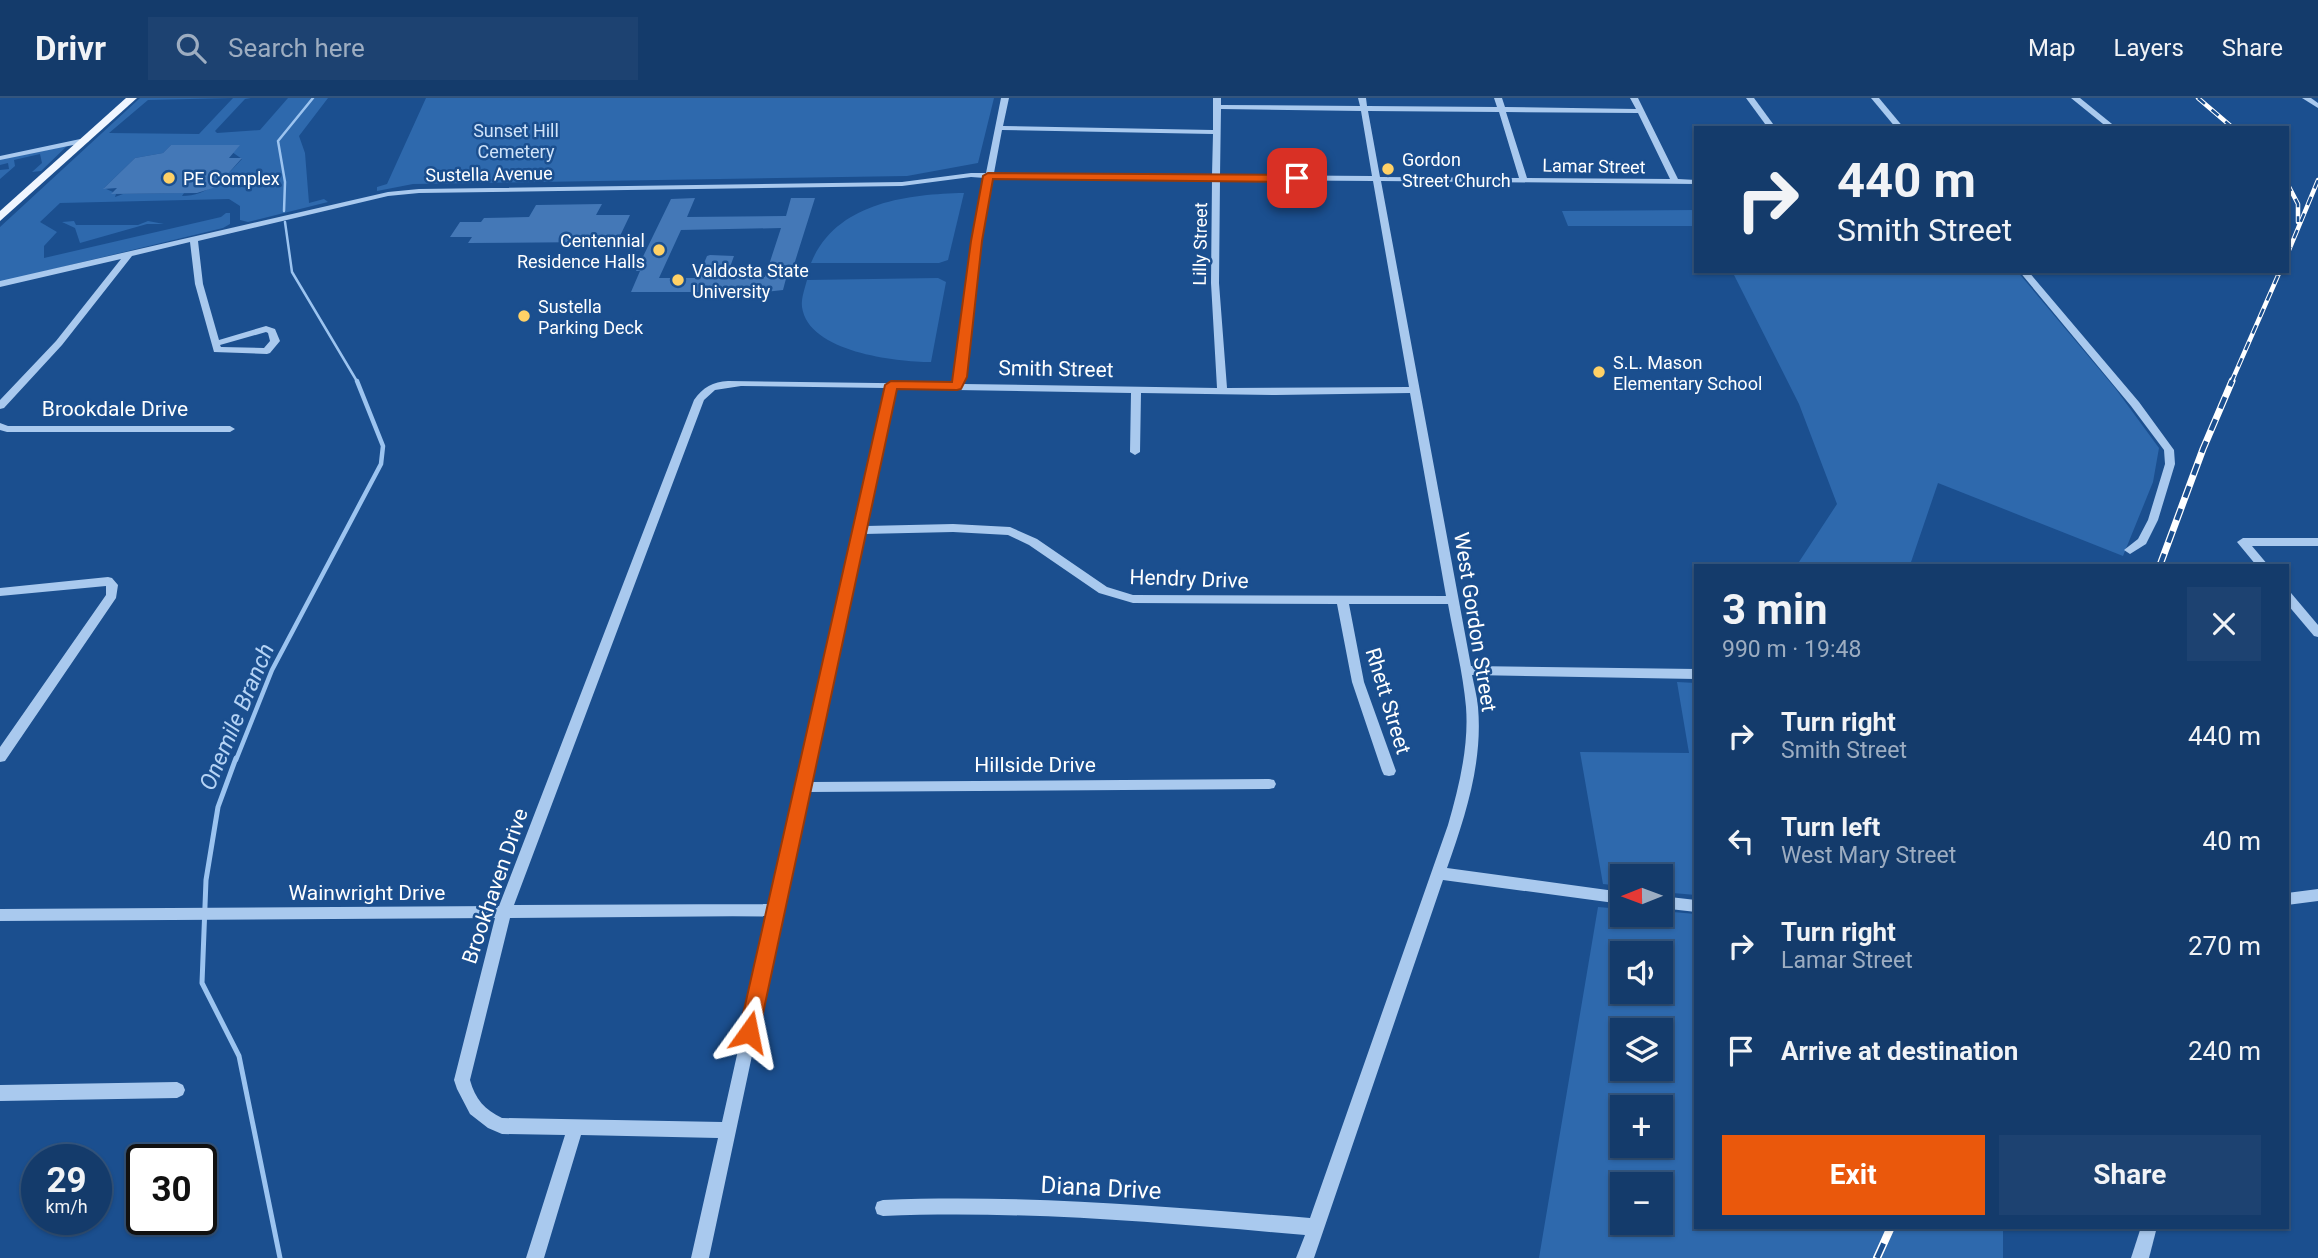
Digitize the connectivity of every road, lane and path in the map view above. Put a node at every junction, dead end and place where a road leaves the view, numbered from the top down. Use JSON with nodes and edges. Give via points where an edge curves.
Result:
{"nodes":[{"id":1,"x":132,"y":98,"type":"edge"},
{"id":2,"x":1005,"y":98,"type":"edge"},
{"id":3,"x":1498,"y":98,"type":"edge"},
{"id":4,"x":1634,"y":98,"type":"edge"},
{"id":5,"x":1750,"y":98,"type":"edge"},
{"id":6,"x":1875,"y":98,"type":"edge"},
{"id":7,"x":2075,"y":98,"type":"edge"},
{"id":8,"x":2306,"y":98,"type":"edge"},
{"id":9,"x":1217,"y":102,"type":"edge"},
{"id":10,"x":1362,"y":102,"type":"edge"},
{"id":11,"x":2318,"y":106,"type":"edge"},
{"id":12,"x":1502,"y":109,"type":"junction"},
{"id":13,"x":1640,"y":111,"type":"junction"},
{"id":14,"x":1771,"y":126,"type":"edge"},
{"id":15,"x":1898,"y":126,"type":"edge"},
{"id":16,"x":2110,"y":126,"type":"edge"},
{"id":17,"x":998,"y":128,"type":"junction"},
{"id":18,"x":1217,"y":132,"type":"junction"},
{"id":19,"x":85,"y":140,"type":"junction"},
{"id":20,"x":0,"y":158,"type":"edge"},
{"id":21,"x":988,"y":176,"type":"junction"},
{"id":22,"x":1217,"y":178,"type":"junction"},
{"id":23,"x":1376,"y":180,"type":"junction"},
{"id":24,"x":1524,"y":181,"type":"junction"},
{"id":25,"x":1694,"y":182,"type":"edge"},
{"id":26,"x":1675,"y":183,"type":"junction"},
{"id":27,"x":0,"y":217,"type":"edge"},
{"id":28,"x":194,"y":239,"type":"junction"},
{"id":29,"x":129,"y":254,"type":"junction"},
{"id":30,"x":2024,"y":273,"type":"edge"},
{"id":31,"x":0,"y":284,"type":"edge"},
{"id":32,"x":216,"y":342,"type":"junction"},
{"id":33,"x":891,"y":385,"type":"junction"},
{"id":34,"x":957,"y":386,"type":"junction"},
{"id":35,"x":1136,"y":389,"type":"junction"},
{"id":36,"x":1222,"y":390,"type":"junction"},
{"id":37,"x":1415,"y":390,"type":"junction"},
{"id":38,"x":0,"y":406,"type":"edge"},
{"id":39,"x":0,"y":426,"type":"edge"},
{"id":40,"x":230,"y":429,"type":"dead end"},
{"id":41,"x":685,"y":436,"type":"joint"},
{"id":42,"x":1135,"y":452,"type":"dead end"},
{"id":43,"x":858,"y":530,"type":"junction"},
{"id":44,"x":2318,"y":542,"type":"edge"},
{"id":45,"x":2130,"y":550,"type":"dead end"},
{"id":46,"x":2261,"y":564,"type":"edge"},
{"id":47,"x":0,"y":592,"type":"edge"},
{"id":48,"x":2289,"y":598,"type":"edge"},
{"id":49,"x":1342,"y":600,"type":"junction"},
{"id":50,"x":1453,"y":600,"type":"junction"},
{"id":51,"x":2318,"y":633,"type":"edge"},
{"id":52,"x":1466,"y":670,"type":"junction"},
{"id":53,"x":1694,"y":674,"type":"edge"},
{"id":54,"x":0,"y":757,"type":"edge"},
{"id":55,"x":1389,"y":771,"type":"dead end"},
{"id":56,"x":1269,"y":784,"type":"dead end"},
{"id":57,"x":802,"y":787,"type":"junction"},
{"id":58,"x":1438,"y":873,"type":"junction"},
{"id":59,"x":2318,"y":895,"type":"edge"},
{"id":60,"x":1610,"y":896,"type":"edge"},
{"id":61,"x":2289,"y":899,"type":"edge"},
{"id":62,"x":1673,"y":903,"type":"edge"},
{"id":63,"x":1694,"y":906,"type":"edge"},
{"id":64,"x":776,"y":910,"type":"junction"},
{"id":65,"x":504,"y":912,"type":"junction"},
{"id":66,"x":0,"y":915,"type":"edge"},
{"id":67,"x":177,"y":1090,"type":"dead end"},
{"id":68,"x":0,"y":1093,"type":"edge"},
{"id":69,"x":575,"y":1128,"type":"junction"},
{"id":70,"x":728,"y":1130,"type":"junction"},
{"id":71,"x":883,"y":1208,"type":"dead end"},
{"id":72,"x":1316,"y":1227,"type":"junction"},
{"id":73,"x":2148,"y":1229,"type":"edge"},
{"id":74,"x":535,"y":1258,"type":"edge"},
{"id":75,"x":700,"y":1258,"type":"edge"},
{"id":76,"x":1305,"y":1258,"type":"edge"},
{"id":77,"x":2140,"y":1258,"type":"edge"}],
"edges":[{"from":1,"to":19,"type":"main road"},
{"from":2,"to":17,"type":"street"},
{"from":3,"to":12,"type":"street"},
{"from":4,"to":13,"type":"street"},
{"from":5,"to":14,"type":"street"},
{"from":6,"to":15,"type":"street"},
{"from":7,"to":16,"type":"street"},
{"from":8,"to":11,"type":"street"},
{"from":9,"to":10,"type":"street"},
{"from":9,"to":18,"type":"street","name":"Lilly Street"},
{"from":10,"to":12,"type":"street"},
{"from":10,"to":23,"type":"street","name":"West Gordon Street"},
{"from":12,"to":13,"type":"street"},
{"from":12,"to":24,"type":"street"},
{"from":13,"to":26,"type":"street"},
{"from":17,"to":18,"type":"street"},
{"from":17,"to":21,"type":"street"},
{"from":18,"to":22,"type":"street","name":"Lilly Street"},
{"from":19,"to":20,"type":"street"},
{"from":19,"to":27,"type":"main road"},
{"from":21,"to":22,"type":"street","name":"Lamar Street"},
{"from":21,"to":28,"type":"street","name":"Sustella Avenue","via":[[851,185],[411,191]]},
{"from":21,"to":34,"type":"street"},
{"from":22,"to":23,"type":"street","name":"Lamar Street"},
{"from":22,"to":36,"type":"street","name":"Lilly Street","via":[[1215,283]]},
{"from":23,"to":24,"type":"street","name":"Lamar Street"},
{"from":23,"to":37,"type":"street","name":"West Gordon Street"},
{"from":24,"to":26,"type":"street","name":"Lamar Street"},
{"from":25,"to":26,"type":"street","name":"Lamar Street"},
{"from":28,"to":29,"type":"street","name":"Sustella Avenue"},
{"from":28,"to":32,"type":"street","via":[[198,284]]},
{"from":29,"to":31,"type":"street","name":"Sustella Avenue"},
{"from":29,"to":38,"type":"street","name":"Brookdale Drive","via":[[59,343]]},
{"from":30,"to":45,"type":"street","via":[[2169,450],[2170,464],[2153,520],[2142,541]]},
{"from":32,"to":32,"type":"street","via":[[266,329],[272,331],[275,341],[267,351],[220,352]]},
{"from":33,"to":34,"type":"street","name":"Smith Street"},
{"from":33,"to":41,"type":"street","name":"Smith Street","via":[[718,384],[702,395]]},
{"from":33,"to":43,"type":"street"},
{"from":34,"to":35,"type":"street","name":"Smith Street"},
{"from":35,"to":36,"type":"street","name":"Smith Street"},
{"from":35,"to":42,"type":"street"},
{"from":36,"to":37,"type":"street","name":"Smith Street"},
{"from":37,"to":50,"type":"street","name":"West Gordon Street"},
{"from":39,"to":40,"type":"street","name":"Brookdale Drive"},
{"from":41,"to":65,"type":"street","name":"Brookhaven Drive"},
{"from":43,"to":49,"type":"street","name":"Hendry Drive","via":[[1010,531],[1103,590],[1133,599]]},
{"from":43,"to":57,"type":"street"},
{"from":44,"to":46,"type":"street","via":[[2243,542]]},
{"from":47,"to":54,"type":"street","via":[[108,581],[112,586],[112,596]]},
{"from":48,"to":51,"type":"street"},
{"from":49,"to":50,"type":"street","name":"Hendry Drive"},
{"from":49,"to":55,"type":"street","name":"Rhett Street","via":[[1358,682]]},
{"from":50,"to":52,"type":"street","name":"West Gordon Street"},
{"from":52,"to":53,"type":"street"},
{"from":52,"to":58,"type":"street","name":"West Gordon Street","via":[[1473,740],[1466,785]]},
{"from":56,"to":57,"type":"street","name":"Hillside Drive"},
{"from":57,"to":64,"type":"street"},
{"from":58,"to":60,"type":"street"},
{"from":58,"to":72,"type":"street","name":"West Gordon Street"},
{"from":59,"to":61,"type":"street"},
{"from":62,"to":63,"type":"street"},
{"from":64,"to":65,"type":"street","name":"Wainwright Drive"},
{"from":64,"to":70,"type":"street"},
{"from":65,"to":66,"type":"street","name":"Wainwright Drive"},
{"from":65,"to":69,"type":"street","name":"Brookhaven Drive","via":[[462,1080],[465,1094],[483,1119],[502,1126]]},
{"from":67,"to":68,"type":"street"},
{"from":69,"to":70,"type":"street","name":"Brookhaven Drive"},
{"from":69,"to":74,"type":"street"},
{"from":70,"to":75,"type":"street"},
{"from":71,"to":72,"type":"street","name":"Diana Drive","via":[[954,1205]]},
{"from":72,"to":76,"type":"street","name":"West Gordon Street"},
{"from":73,"to":77,"type":"street"}]}
